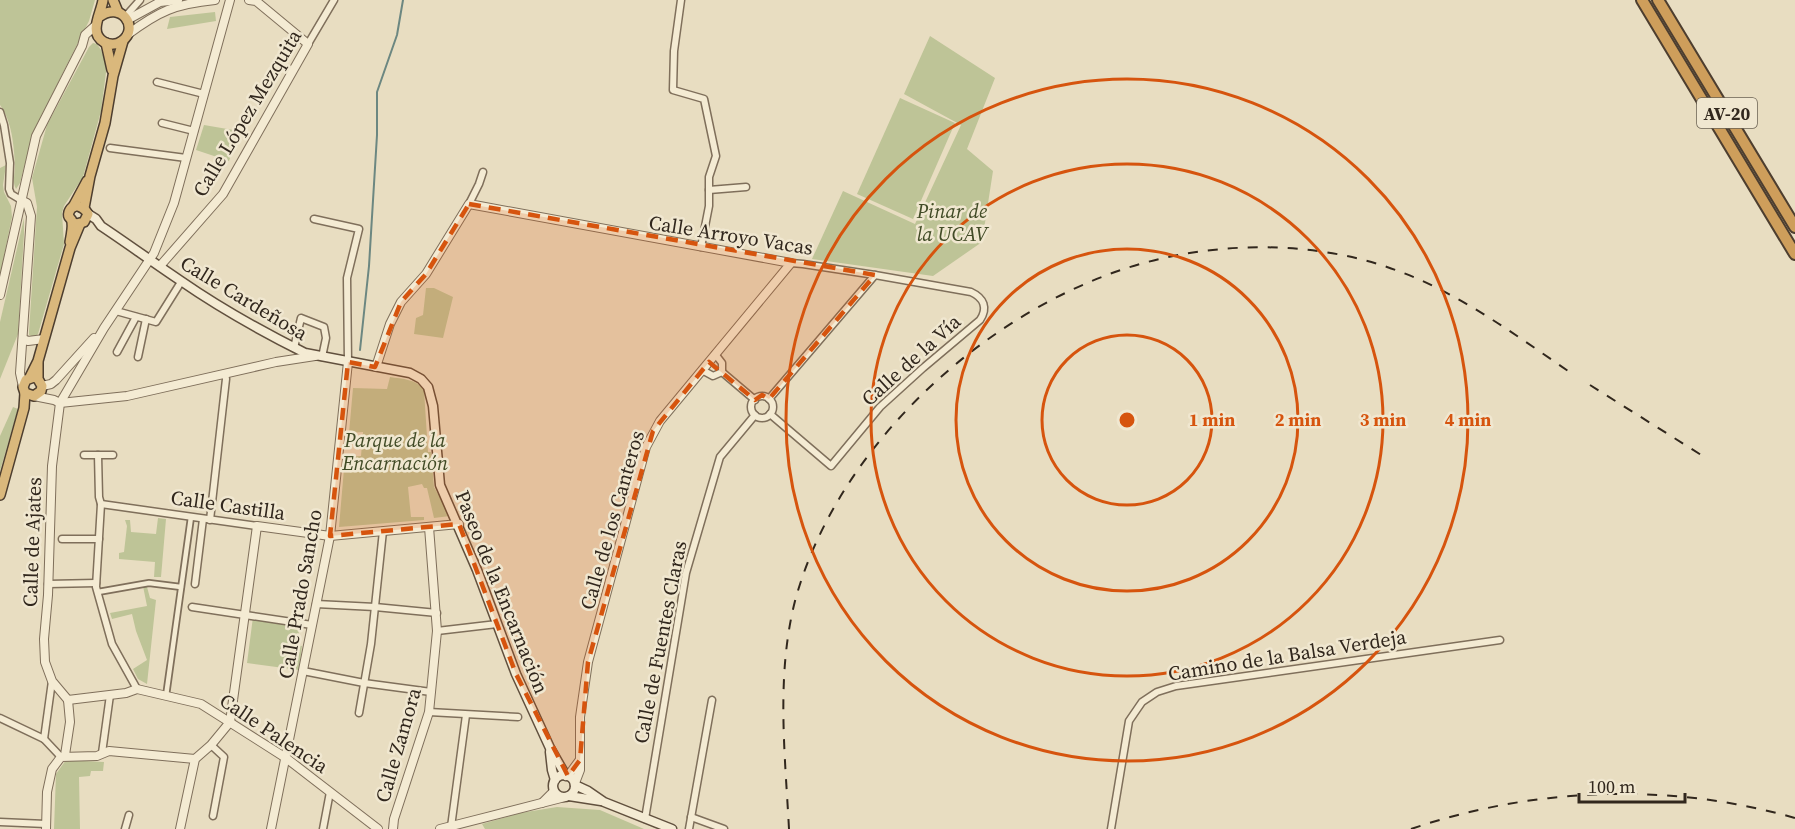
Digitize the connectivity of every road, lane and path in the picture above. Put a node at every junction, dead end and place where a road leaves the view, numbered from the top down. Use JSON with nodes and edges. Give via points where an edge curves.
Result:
{"nodes":[{"id":1,"x":103,"y":0,"type":"edge"},
{"id":2,"x":113,"y":0,"type":"edge"},
{"id":3,"x":140,"y":0,"type":"edge"},
{"id":4,"x":152,"y":0,"type":"edge"},
{"id":5,"x":178,"y":0,"type":"edge"},
{"id":6,"x":215,"y":0,"type":"edge"},
{"id":7,"x":230,"y":0,"type":"edge"},
{"id":8,"x":249,"y":0,"type":"edge"},
{"id":9,"x":334,"y":0,"type":"edge"},
{"id":10,"x":681,"y":0,"type":"edge"},
{"id":11,"x":1642,"y":0,"type":"edge"},
{"id":12,"x":1658,"y":0,"type":"edge"},
{"id":13,"x":160,"y":2,"type":"junction"},
{"id":14,"x":188,"y":3,"type":"junction"},
{"id":15,"x":123,"y":16,"type":"junction"},
{"id":16,"x":97,"y":21,"type":"junction"},
{"id":17,"x":125,"y":38,"type":"junction"},
{"id":18,"x":102,"y":40,"type":"junction"},
{"id":19,"x":308,"y":44,"type":"junction"},
{"id":20,"x":82,"y":46,"type":"junction"},
{"id":21,"x":113,"y":76,"type":"junction"},
{"id":22,"x":157,"y":82,"type":"dead end"},
{"id":23,"x":204,"y":94,"type":"junction"},
{"id":24,"x":0,"y":112,"type":"edge"},
{"id":25,"x":162,"y":123,"type":"dead end"},
{"id":26,"x":194,"y":131,"type":"junction"},
{"id":27,"x":110,"y":148,"type":"dead end"},
{"id":28,"x":186,"y":158,"type":"junction"},
{"id":29,"x":483,"y":172,"type":"dead end"},
{"id":30,"x":90,"y":176,"type":"junction"},
{"id":31,"x":746,"y":187,"type":"dead end"},
{"id":32,"x":709,"y":190,"type":"junction"},
{"id":33,"x":21,"y":200,"type":"junction"},
{"id":34,"x":469,"y":204,"type":"junction"},
{"id":35,"x":73,"y":207,"type":"junction"},
{"id":36,"x":82,"y":218,"type":"junction"},
{"id":37,"x":314,"y":219,"type":"dead end"},
{"id":38,"x":1795,"y":227,"type":"edge"},
{"id":39,"x":701,"y":247,"type":"junction"},
{"id":40,"x":1795,"y":254,"type":"edge"},
{"id":41,"x":150,"y":258,"type":"junction"},
{"id":42,"x":791,"y":263,"type":"junction"},
{"id":43,"x":160,"y":266,"type":"junction"},
{"id":44,"x":875,"y":275,"type":"junction"},
{"id":45,"x":181,"y":282,"type":"junction"},
{"id":46,"x":0,"y":295,"type":"edge"},
{"id":47,"x":984,"y":304,"type":"joint"},
{"id":48,"x":116,"y":311,"type":"junction"},
{"id":49,"x":136,"y":317,"type":"junction"},
{"id":50,"x":146,"y":320,"type":"junction"},
{"id":51,"x":104,"y":328,"type":"junction"},
{"id":52,"x":23,"y":339,"type":"junction"},
{"id":53,"x":44,"y":339,"type":"junction"},
{"id":54,"x":294,"y":348,"type":"junction"},
{"id":55,"x":117,"y":352,"type":"dead end"},
{"id":56,"x":715,"y":354,"type":"junction"},
{"id":57,"x":138,"y":357,"type":"dead end"},
{"id":58,"x":320,"y":357,"type":"junction"},
{"id":59,"x":21,"y":362,"type":"junction"},
{"id":60,"x":348,"y":362,"type":"junction"},
{"id":61,"x":368,"y":366,"type":"junction"},
{"id":62,"x":702,"y":370,"type":"junction"},
{"id":63,"x":722,"y":372,"type":"junction"},
{"id":64,"x":225,"y":374,"type":"junction"},
{"id":65,"x":36,"y":381,"type":"junction"},
{"id":66,"x":29,"y":393,"type":"junction"},
{"id":67,"x":769,"y":399,"type":"junction"},
{"id":68,"x":755,"y":400,"type":"junction"},
{"id":69,"x":60,"y":403,"type":"junction"},
{"id":70,"x":770,"y":414,"type":"junction"},
{"id":71,"x":755,"y":415,"type":"junction"},
{"id":72,"x":84,"y":455,"type":"dead end"},
{"id":73,"x":98,"y":455,"type":"junction"},
{"id":74,"x":113,"y":455,"type":"dead end"},
{"id":75,"x":0,"y":495,"type":"edge"},
{"id":76,"x":101,"y":504,"type":"junction"},
{"id":77,"x":191,"y":517,"type":"junction"},
{"id":78,"x":207,"y":519,"type":"junction"},
{"id":79,"x":459,"y":524,"type":"junction"},
{"id":80,"x":257,"y":526,"type":"junction"},
{"id":81,"x":429,"y":527,"type":"junction"},
{"id":82,"x":383,"y":531,"type":"junction"},
{"id":83,"x":330,"y":536,"type":"junction"},
{"id":84,"x":62,"y":539,"type":"dead end"},
{"id":85,"x":99,"y":539,"type":"junction"},
{"id":86,"x":96,"y":583,"type":"junction"},
{"id":87,"x":48,"y":584,"type":"junction"},
{"id":88,"x":195,"y":584,"type":"dead end"},
{"id":89,"x":181,"y":587,"type":"junction"},
{"id":90,"x":98,"y":592,"type":"junction"},
{"id":91,"x":316,"y":604,"type":"junction"},
{"id":92,"x":192,"y":607,"type":"dead end"},
{"id":93,"x":375,"y":607,"type":"junction"},
{"id":94,"x":437,"y":613,"type":"junction"},
{"id":95,"x":245,"y":614,"type":"junction"},
{"id":96,"x":497,"y":624,"type":"junction"},
{"id":97,"x":312,"y":625,"type":"junction"},
{"id":98,"x":437,"y":631,"type":"junction"},
{"id":99,"x":1500,"y":640,"type":"dead end"},
{"id":100,"x":303,"y":671,"type":"junction"},
{"id":101,"x":52,"y":681,"type":"junction"},
{"id":102,"x":364,"y":683,"type":"junction"},
{"id":103,"x":137,"y":689,"type":"junction"},
{"id":104,"x":431,"y":692,"type":"junction"},
{"id":105,"x":110,"y":695,"type":"junction"},
{"id":106,"x":166,"y":696,"type":"junction"},
{"id":107,"x":68,"y":700,"type":"junction"},
{"id":108,"x":712,"y":700,"type":"dead end"},
{"id":109,"x":429,"y":712,"type":"junction"},
{"id":110,"x":359,"y":713,"type":"dead end"},
{"id":111,"x":466,"y":714,"type":"junction"},
{"id":112,"x":518,"y":717,"type":"dead end"},
{"id":113,"x":0,"y":718,"type":"edge"},
{"id":114,"x":230,"y":722,"type":"junction"},
{"id":115,"x":44,"y":739,"type":"junction"},
{"id":116,"x":211,"y":745,"type":"junction"},
{"id":117,"x":550,"y":748,"type":"junction"},
{"id":118,"x":102,"y":753,"type":"junction"},
{"id":119,"x":63,"y":756,"type":"junction"},
{"id":120,"x":286,"y":758,"type":"junction"},
{"id":121,"x":195,"y":759,"type":"junction"},
{"id":122,"x":580,"y":759,"type":"junction"},
{"id":123,"x":567,"y":776,"type":"junction"},
{"id":124,"x":555,"y":780,"type":"junction"},
{"id":125,"x":575,"y":784,"type":"junction"},
{"id":126,"x":555,"y":790,"type":"junction"},
{"id":127,"x":330,"y":792,"type":"junction"},
{"id":128,"x":567,"y":797,"type":"junction"},
{"id":129,"x":604,"y":802,"type":"junction"},
{"id":130,"x":541,"y":804,"type":"junction"},
{"id":131,"x":129,"y":815,"type":"dead end"},
{"id":132,"x":213,"y":816,"type":"dead end"},
{"id":133,"x":691,"y":817,"type":"junction"},
{"id":134,"x":645,"y":819,"type":"junction"},
{"id":135,"x":0,"y":822,"type":"edge"},
{"id":136,"x":46,"y":827,"type":"edge"},
{"id":137,"x":450,"y":827,"type":"junction"},
{"id":138,"x":125,"y":829,"type":"edge"},
{"id":139,"x":180,"y":829,"type":"edge"},
{"id":140,"x":271,"y":829,"type":"edge"},
{"id":141,"x":323,"y":829,"type":"edge"},
{"id":142,"x":378,"y":829,"type":"edge"},
{"id":143,"x":393,"y":829,"type":"edge"},
{"id":144,"x":441,"y":829,"type":"edge"},
{"id":145,"x":672,"y":829,"type":"edge"},
{"id":146,"x":689,"y":829,"type":"edge"},
{"id":147,"x":724,"y":829,"type":"edge"},
{"id":148,"x":1111,"y":829,"type":"edge"}],
"edges":[{"from":1,"to":16,"type":"highway"},
{"from":2,"to":15,"type":"highway"},
{"from":3,"to":15,"type":"street"},
{"from":4,"to":13,"type":"street"},
{"from":5,"to":13,"type":"street"},
{"from":5,"to":14,"type":"street"},
{"from":6,"to":14,"type":"street"},
{"from":7,"to":23,"type":"street"},
{"from":8,"to":19,"type":"street","via":[[256,1]]},
{"from":9,"to":19,"type":"street","name":"Calle López Mezquita"},
{"from":10,"to":32,"type":"street","via":[[673,90],[704,99],[716,156]]},
{"from":11,"to":40,"type":"highway","number":"AV-20"},
{"from":12,"to":38,"type":"highway","number":"AV-20"},
{"from":13,"to":15,"type":"street"},
{"from":14,"to":17,"type":"street","via":[[160,12]]},
{"from":15,"to":16,"type":"highway","via":[[111,11]]},
{"from":15,"to":17,"type":"highway","via":[[129,28]]},
{"from":16,"to":18,"type":"highway"},
{"from":16,"to":20,"type":"street"},
{"from":17,"to":18,"type":"highway","via":[[115,44]]},
{"from":17,"to":21,"type":"highway"},
{"from":18,"to":20,"type":"street"},
{"from":18,"to":21,"type":"highway","via":[[112,61]]},
{"from":19,"to":43,"type":"street","name":"Calle López Mezquita","via":[[223,194]]},
{"from":20,"to":33,"type":"street","via":[[36,136]]},
{"from":21,"to":30,"type":"highway"},
{"from":22,"to":23,"type":"street"},
{"from":23,"to":26,"type":"street"},
{"from":24,"to":33,"type":"street","via":[[10,163],[9,189]]},
{"from":25,"to":26,"type":"street"},
{"from":26,"to":28,"type":"street"},
{"from":27,"to":28,"type":"street"},
{"from":28,"to":41,"type":"street","via":[[174,203]]},
{"from":29,"to":34,"type":"street"},
{"from":30,"to":35,"type":"highway"},
{"from":30,"to":36,"type":"highway"},
{"from":31,"to":32,"type":"street"},
{"from":32,"to":39,"type":"street"},
{"from":33,"to":46,"type":"street"},
{"from":33,"to":52,"type":"street","via":[[27,202],[31,216]]},
{"from":34,"to":39,"type":"street","name":"Calle Arroyo Vacas"},
{"from":34,"to":61,"type":"street","via":[[426,274],[401,302]]},
{"from":35,"to":36,"type":"highway","via":[[79,206]]},
{"from":35,"to":36,"type":"highway","via":[[69,217]]},
{"from":36,"to":41,"type":"main road","name":"Calle Cardeñosa"},
{"from":36,"to":53,"type":"highway"},
{"from":37,"to":60,"type":"street","via":[[359,229],[348,278]]},
{"from":39,"to":42,"type":"street","name":"Calle Arroyo Vacas"},
{"from":41,"to":43,"type":"main road","name":"Calle Cardeñosa"},
{"from":41,"to":48,"type":"street"},
{"from":42,"to":44,"type":"street","name":"Calle Arroyo Vacas"},
{"from":42,"to":56,"type":"street","name":"Calle de los Canteros"},
{"from":43,"to":45,"type":"main road","name":"Calle Cardeñosa"},
{"from":44,"to":47,"type":"street","name":"Calle Arroyo Vacas","via":[[970,292]]},
{"from":44,"to":67,"type":"street"},
{"from":45,"to":50,"type":"street","via":[[156,322]]},
{"from":45,"to":54,"type":"main road","name":"Calle Cardeñosa"},
{"from":47,"to":70,"type":"street","name":"Calle de la Vía","via":[[985,313],[980,321],[880,407],[831,466]]},
{"from":48,"to":49,"type":"street"},
{"from":48,"to":51,"type":"street"},
{"from":49,"to":50,"type":"street"},
{"from":49,"to":55,"type":"street"},
{"from":50,"to":57,"type":"street"},
{"from":51,"to":65,"type":"street","via":[[51,384]]},
{"from":51,"to":69,"type":"street"},
{"from":52,"to":53,"type":"street"},
{"from":52,"to":59,"type":"street"},
{"from":53,"to":65,"type":"highway"},
{"from":54,"to":58,"type":"main road","name":"Calle Cardeñosa"},
{"from":54,"to":58,"type":"street","via":[[301,318],[305,319],[327,332]]},
{"from":56,"to":62,"type":"street","name":"Calle de los Canteros"},
{"from":56,"to":63,"type":"street","via":[[722,363]]},
{"from":58,"to":60,"type":"main road","name":"Calle Cardeñosa"},
{"from":58,"to":64,"type":"street"},
{"from":59,"to":65,"type":"street"},
{"from":59,"to":66,"type":"street","via":[[20,373]]},
{"from":60,"to":61,"type":"main road","name":"Paseo de la Encarnación"},
{"from":60,"to":83,"type":"street","name":"Calle Prado Sancho"},
{"from":61,"to":79,"type":"main road","name":"Paseo de la Encarnación","via":[[410,374],[428,387],[440,485]]},
{"from":62,"to":63,"type":"street","via":[[713,376]]},
{"from":62,"to":122,"type":"street","name":"Calle de los Canteros","via":[[660,421],[646,447],[588,662],[580,717]]},
{"from":63,"to":68,"type":"street"},
{"from":64,"to":69,"type":"street","via":[[127,396]]},
{"from":64,"to":78,"type":"street"},
{"from":65,"to":66,"type":"highway","via":[[41,391]]},
{"from":65,"to":66,"type":"highway","via":[[26,380]]},
{"from":65,"to":69,"type":"street"},
{"from":66,"to":69,"type":"street"},
{"from":66,"to":75,"type":"highway"},
{"from":67,"to":68,"type":"street"},
{"from":67,"to":70,"type":"street","via":[[773,405]]},
{"from":68,"to":71,"type":"street"},
{"from":69,"to":87,"type":"street","name":"Calle de Ajates","via":[[52,466]]},
{"from":70,"to":71,"type":"street","via":[[761,418]]},
{"from":71,"to":134,"type":"street","name":"Calle de Fuentes Claras","via":[[720,457],[686,573]]},
{"from":72,"to":73,"type":"street"},
{"from":73,"to":74,"type":"street"},
{"from":73,"to":76,"type":"street"},
{"from":76,"to":77,"type":"street","name":"Calle Castilla"},
{"from":76,"to":85,"type":"street"},
{"from":77,"to":78,"type":"street","name":"Calle Castilla"},
{"from":77,"to":89,"type":"street"},
{"from":78,"to":80,"type":"street","name":"Calle Castilla"},
{"from":78,"to":88,"type":"street"},
{"from":79,"to":81,"type":"street","name":"Calle Castilla"},
{"from":79,"to":96,"type":"main road","name":"Paseo de la Encarnación"},
{"from":80,"to":83,"type":"street","name":"Calle Castilla"},
{"from":80,"to":95,"type":"street"},
{"from":81,"to":82,"type":"street","name":"Calle Castilla"},
{"from":81,"to":94,"type":"street","name":"Calle Zamora"},
{"from":82,"to":83,"type":"street","name":"Calle Castilla"},
{"from":82,"to":93,"type":"street"},
{"from":83,"to":91,"type":"street","name":"Calle Prado Sancho"},
{"from":84,"to":85,"type":"street"},
{"from":85,"to":86,"type":"street"},
{"from":86,"to":87,"type":"street"},
{"from":86,"to":90,"type":"street"},
{"from":87,"to":101,"type":"street","name":"Calle de Ajates","via":[[44,639],[45,662]]},
{"from":89,"to":90,"type":"street","via":[[149,583]]},
{"from":89,"to":106,"type":"street"},
{"from":90,"to":103,"type":"street","via":[[112,644]]},
{"from":91,"to":93,"type":"street"},
{"from":91,"to":97,"type":"street","name":"Calle Prado Sancho"},
{"from":92,"to":95,"type":"street"},
{"from":93,"to":94,"type":"street"},
{"from":93,"to":102,"type":"street"},
{"from":94,"to":98,"type":"street","name":"Calle Zamora"},
{"from":95,"to":97,"type":"street"},
{"from":95,"to":114,"type":"street"},
{"from":96,"to":98,"type":"street"},
{"from":96,"to":117,"type":"main road","name":"Paseo de la Encarnación"},
{"from":97,"to":100,"type":"street","name":"Calle Prado Sancho"},
{"from":98,"to":104,"type":"street","name":"Calle Zamora"},
{"from":99,"to":148,"type":"street","name":"Camino de la Balsa Verdeja","via":[[1156,692],[1142,702],[1129,721]]},
{"from":100,"to":102,"type":"street"},
{"from":100,"to":120,"type":"street","name":"Calle Prado Sancho"},
{"from":101,"to":107,"type":"street","name":"Calle de Ajates"},
{"from":101,"to":115,"type":"street","name":"Calle de Ajates"},
{"from":102,"to":104,"type":"street"},
{"from":102,"to":110,"type":"street"},
{"from":103,"to":105,"type":"street","name":"Calle Palencia"},
{"from":103,"to":106,"type":"street","name":"Calle Palencia"},
{"from":104,"to":109,"type":"street","name":"Calle Zamora"},
{"from":105,"to":107,"type":"street","name":"Calle Palencia"},
{"from":105,"to":118,"type":"street"},
{"from":106,"to":114,"type":"street","name":"Calle Palencia","via":[[201,704]]},
{"from":107,"to":119,"type":"street"},
{"from":108,"to":133,"type":"street"},
{"from":109,"to":111,"type":"street"},
{"from":109,"to":143,"type":"street","name":"Calle Zamora"},
{"from":111,"to":112,"type":"street"},
{"from":111,"to":137,"type":"street"},
{"from":113,"to":115,"type":"street"},
{"from":114,"to":116,"type":"street"},
{"from":114,"to":120,"type":"street","name":"Calle Palencia"},
{"from":115,"to":119,"type":"street"},
{"from":116,"to":121,"type":"street"},
{"from":116,"to":132,"type":"street","via":[[224,757]]},
{"from":117,"to":123,"type":"main road","name":"Paseo de la Encarnación"},
{"from":117,"to":124,"type":"main road","name":"Paseo de la Encarnación"},
{"from":118,"to":119,"type":"street"},
{"from":118,"to":121,"type":"street","via":[[109,750]]},
{"from":119,"to":136,"type":"street","via":[[52,769]]},
{"from":120,"to":127,"type":"street","name":"Calle Palencia"},
{"from":120,"to":140,"type":"street","name":"Calle Prado Sancho"},
{"from":121,"to":139,"type":"street"},
{"from":122,"to":123,"type":"street"},
{"from":122,"to":125,"type":"street","name":"Calle de los Canteros"},
{"from":123,"to":124,"type":"main road"},
{"from":123,"to":125,"type":"main road"},
{"from":124,"to":126,"type":"main road"},
{"from":125,"to":128,"type":"main road","via":[[574,792]]},
{"from":125,"to":129,"type":"main road"},
{"from":126,"to":128,"type":"main road"},
{"from":126,"to":130,"type":"street"},
{"from":127,"to":141,"type":"street"},
{"from":127,"to":142,"type":"street","name":"Calle Palencia"},
{"from":128,"to":129,"type":"main road"},
{"from":128,"to":130,"type":"street"},
{"from":129,"to":134,"type":"main road"},
{"from":130,"to":137,"type":"street"},
{"from":131,"to":138,"type":"street"},
{"from":133,"to":146,"type":"street"},
{"from":133,"to":147,"type":"street"},
{"from":134,"to":145,"type":"main road"},
{"from":135,"to":136,"type":"street"},
{"from":137,"to":144,"type":"street"}]}
